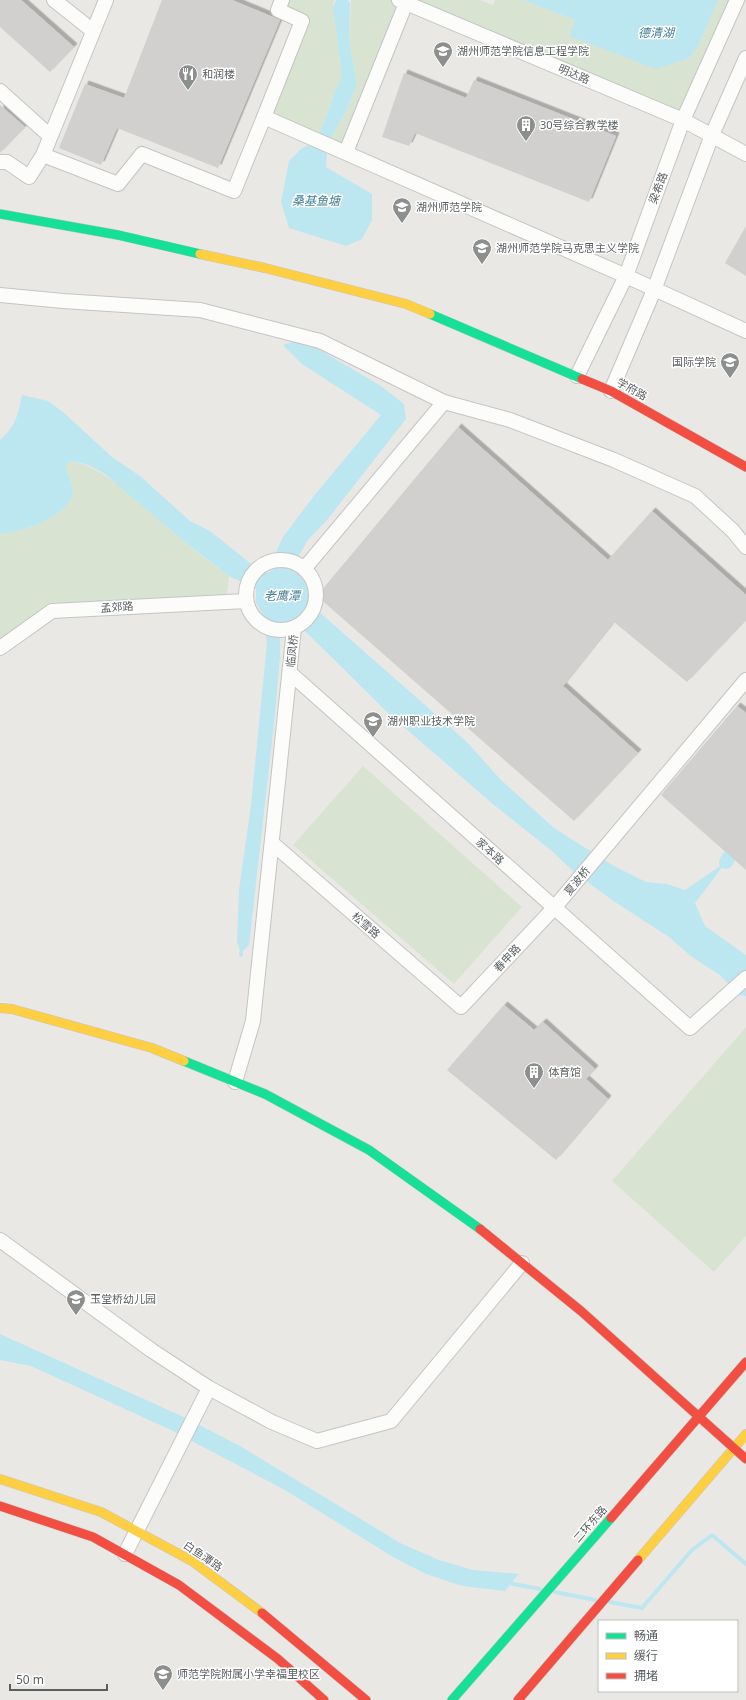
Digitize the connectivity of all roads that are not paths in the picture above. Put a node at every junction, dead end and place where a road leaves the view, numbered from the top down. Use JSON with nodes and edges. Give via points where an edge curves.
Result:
{"nodes":[{"id":1,"x":54,"y":0,"type":"edge"},
{"id":2,"x":106,"y":0,"type":"edge"},
{"id":3,"x":282,"y":0,"type":"edge"},
{"id":4,"x":737,"y":0,"type":"edge"},
{"id":5,"x":403,"y":2,"type":"edge"},
{"id":6,"x":93,"y":32,"type":"junction"},
{"id":7,"x":746,"y":58,"type":"edge"},
{"id":8,"x":0,"y":91,"type":"edge"},
{"id":9,"x":264,"y":117,"type":"junction"},
{"id":10,"x":683,"y":120,"type":"junction"},
{"id":11,"x":712,"y":135,"type":"junction"},
{"id":12,"x":50,"y":136,"type":"junction"},
{"id":13,"x":346,"y":152,"type":"junction"},
{"id":14,"x":746,"y":154,"type":"edge"},
{"id":15,"x":43,"y":155,"type":"junction"},
{"id":16,"x":0,"y":162,"type":"edge"},
{"id":17,"x":0,"y":214,"type":"edge"},
{"id":18,"x":626,"y":276,"type":"junction"},
{"id":19,"x":654,"y":290,"type":"junction"},
{"id":20,"x":0,"y":295,"type":"edge"},
{"id":21,"x":746,"y":331,"type":"edge"},
{"id":22,"x":577,"y":376,"type":"junction"},
{"id":23,"x":611,"y":391,"type":"junction"},
{"id":24,"x":444,"y":402,"type":"junction"},
{"id":25,"x":746,"y":467,"type":"edge"},
{"id":26,"x":746,"y":547,"type":"edge"},
{"id":27,"x":301,"y":566,"type":"junction"},
{"id":28,"x":246,"y":602,"type":"junction"},
{"id":29,"x":292,"y":628,"type":"junction"},
{"id":30,"x":0,"y":648,"type":"edge"},
{"id":31,"x":290,"y":673,"type":"junction"},
{"id":32,"x":746,"y":680,"type":"edge"},
{"id":33,"x":272,"y":843,"type":"junction"},
{"id":34,"x":554,"y":908,"type":"junction"},
{"id":35,"x":746,"y":978,"type":"edge"},
{"id":36,"x":461,"y":1008,"type":"joint"},
{"id":37,"x":1,"y":1010,"type":"edge"},
{"id":38,"x":235,"y":1082,"type":"junction"},
{"id":39,"x":0,"y":1240,"type":"edge"},
{"id":40,"x":522,"y":1263,"type":"junction"},
{"id":41,"x":746,"y":1362,"type":"edge"},
{"id":42,"x":209,"y":1388,"type":"junction"},
{"id":43,"x":698,"y":1417,"type":"junction"},
{"id":44,"x":746,"y":1434,"type":"edge"},
{"id":45,"x":734,"y":1448,"type":"junction"},
{"id":46,"x":746,"y":1458,"type":"edge"},
{"id":47,"x":0,"y":1479,"type":"edge"},
{"id":48,"x":0,"y":1506,"type":"edge"},
{"id":49,"x":136,"y":1531,"type":"junction"},
{"id":50,"x":125,"y":1554,"type":"junction"},
{"id":51,"x":324,"y":1700,"type":"edge"},
{"id":52,"x":366,"y":1700,"type":"edge"},
{"id":53,"x":452,"y":1700,"type":"edge"},
{"id":54,"x":518,"y":1700,"type":"edge"}],
"edges":[{"from":1,"to":6,"type":"street"},
{"from":2,"to":6,"type":"street"},
{"from":3,"to":9,"type":"street","via":[[278,10],[302,21]]},
{"from":4,"to":10,"type":"street","name":"梁希路"},
{"from":5,"to":10,"type":"street","name":"明达路"},
{"from":5,"to":13,"type":"street"},
{"from":6,"to":12,"type":"street"},
{"from":7,"to":11,"type":"street"},
{"from":8,"to":12,"type":"street"},
{"from":9,"to":13,"type":"street"},
{"from":9,"to":15,"type":"street","via":[[234,191],[142,154],[118,184]]},
{"from":10,"to":11,"type":"street","name":"明达路"},
{"from":10,"to":18,"type":"street","name":"梁希路"},
{"from":11,"to":14,"type":"street","name":"明达路"},
{"from":11,"to":19,"type":"street"},
{"from":12,"to":15,"type":"street"},
{"from":13,"to":18,"type":"street"},
{"from":15,"to":16,"type":"street","via":[[28,176],[7,162]]},
{"from":17,"to":22,"type":"main road","name":"学府路","via":[[118,234],[406,304]]},
{"from":18,"to":19,"type":"street"},
{"from":18,"to":22,"type":"street","name":"梁希路"},
{"from":19,"to":21,"type":"street"},
{"from":19,"to":23,"type":"street"},
{"from":20,"to":24,"type":"street","via":[[200,310],[320,341]]},
{"from":22,"to":23,"type":"main road","name":"学府路"},
{"from":23,"to":25,"type":"main road","name":"学府路"},
{"from":24,"to":26,"type":"street","via":[[510,420],[614,460],[695,496],[733,531]]},
{"from":24,"to":27,"type":"street"},
{"from":27,"to":28,"type":"street","via":[[267,563],[253,574],[247,587]]},
{"from":27,"to":29,"type":"street","via":[[312,578],[316,589],[316,603],[305,622]]},
{"from":28,"to":29,"type":"street","via":[[252,616],[263,626]]},
{"from":28,"to":30,"type":"street","name":"孟郊路","via":[[52,611]]},
{"from":29,"to":31,"type":"street","name":"临凤桥"},
{"from":31,"to":33,"type":"street","name":"临凤桥"},
{"from":31,"to":34,"type":"street","name":"家本路"},
{"from":32,"to":34,"type":"street","name":"夏波桥"},
{"from":33,"to":36,"type":"street","name":"松雪路"},
{"from":33,"to":38,"type":"street","name":"临凤桥","via":[[253,1021]]},
{"from":34,"to":35,"type":"street","name":"家本路","via":[[690,1028]]},
{"from":34,"to":36,"type":"street","name":"春申路"},
{"from":37,"to":38,"type":"main road","via":[[152,1048]]},
{"from":38,"to":40,"type":"main road","via":[[265,1094],[369,1150],[488,1235]]},
{"from":39,"to":42,"type":"street","via":[[151,1350]]},
{"from":40,"to":42,"type":"street","via":[[391,1421],[317,1441],[272,1422]]},
{"from":40,"to":43,"type":"main road","via":[[581,1311]]},
{"from":41,"to":43,"type":"main road","name":"二环东路"},
{"from":42,"to":49,"type":"street"},
{"from":43,"to":45,"type":"main road"},
{"from":43,"to":53,"type":"main road","name":"二环东路"},
{"from":44,"to":45,"type":"main road"},
{"from":45,"to":46,"type":"main road"},
{"from":45,"to":54,"type":"main road"},
{"from":47,"to":49,"type":"main road","name":"白鱼潭路","via":[[101,1512]]},
{"from":48,"to":50,"type":"main road","via":[[93,1537]]},
{"from":49,"to":50,"type":"street"},
{"from":49,"to":52,"type":"main road","name":"白鱼潭路","via":[[192,1561],[276,1623]]},
{"from":50,"to":51,"type":"main road","via":[[180,1585],[278,1659]]}]}
